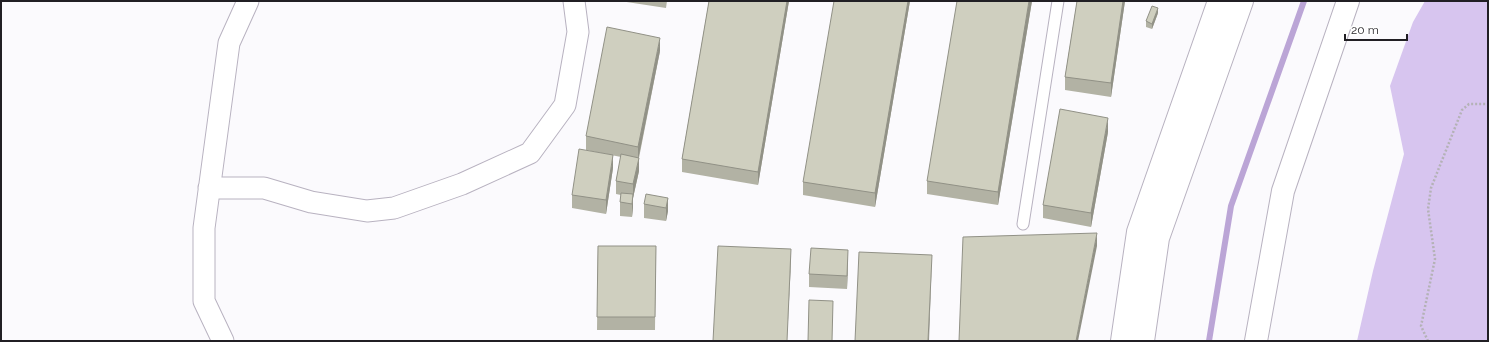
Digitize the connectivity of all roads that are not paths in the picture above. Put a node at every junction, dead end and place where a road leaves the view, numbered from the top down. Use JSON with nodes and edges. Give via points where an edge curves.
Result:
{"nodes":[{"id":1,"x":248,"y":1,"type":"edge"},
{"id":2,"x":574,"y":1,"type":"edge"},
{"id":3,"x":1058,"y":1,"type":"edge"},
{"id":4,"x":1219,"y":1,"type":"edge"},
{"id":5,"x":1242,"y":1,"type":"edge"},
{"id":6,"x":1348,"y":1,"type":"edge"},
{"id":7,"x":209,"y":188,"type":"junction"},
{"id":8,"x":1023,"y":224,"type":"dead end"},
{"id":9,"x":223,"y":341,"type":"edge"},
{"id":10,"x":1122,"y":341,"type":"edge"},
{"id":11,"x":1143,"y":341,"type":"edge"},
{"id":12,"x":1256,"y":341,"type":"edge"}],
"edges":[{"from":1,"to":7,"type":"street","via":[[229,43]]},
{"from":2,"to":7,"type":"street","via":[[578,32],[566,105],[530,153],[462,184],[394,208],[374,211],[311,202],[264,188]]},
{"from":3,"to":8,"type":"lane"},
{"from":4,"to":10,"type":"street","via":[[1138,232]]},
{"from":5,"to":11,"type":"street","via":[[1158,238]]},
{"from":6,"to":12,"type":"street","via":[[1283,192]]},
{"from":7,"to":9,"type":"street","via":[[204,228],[204,301]]}]}
